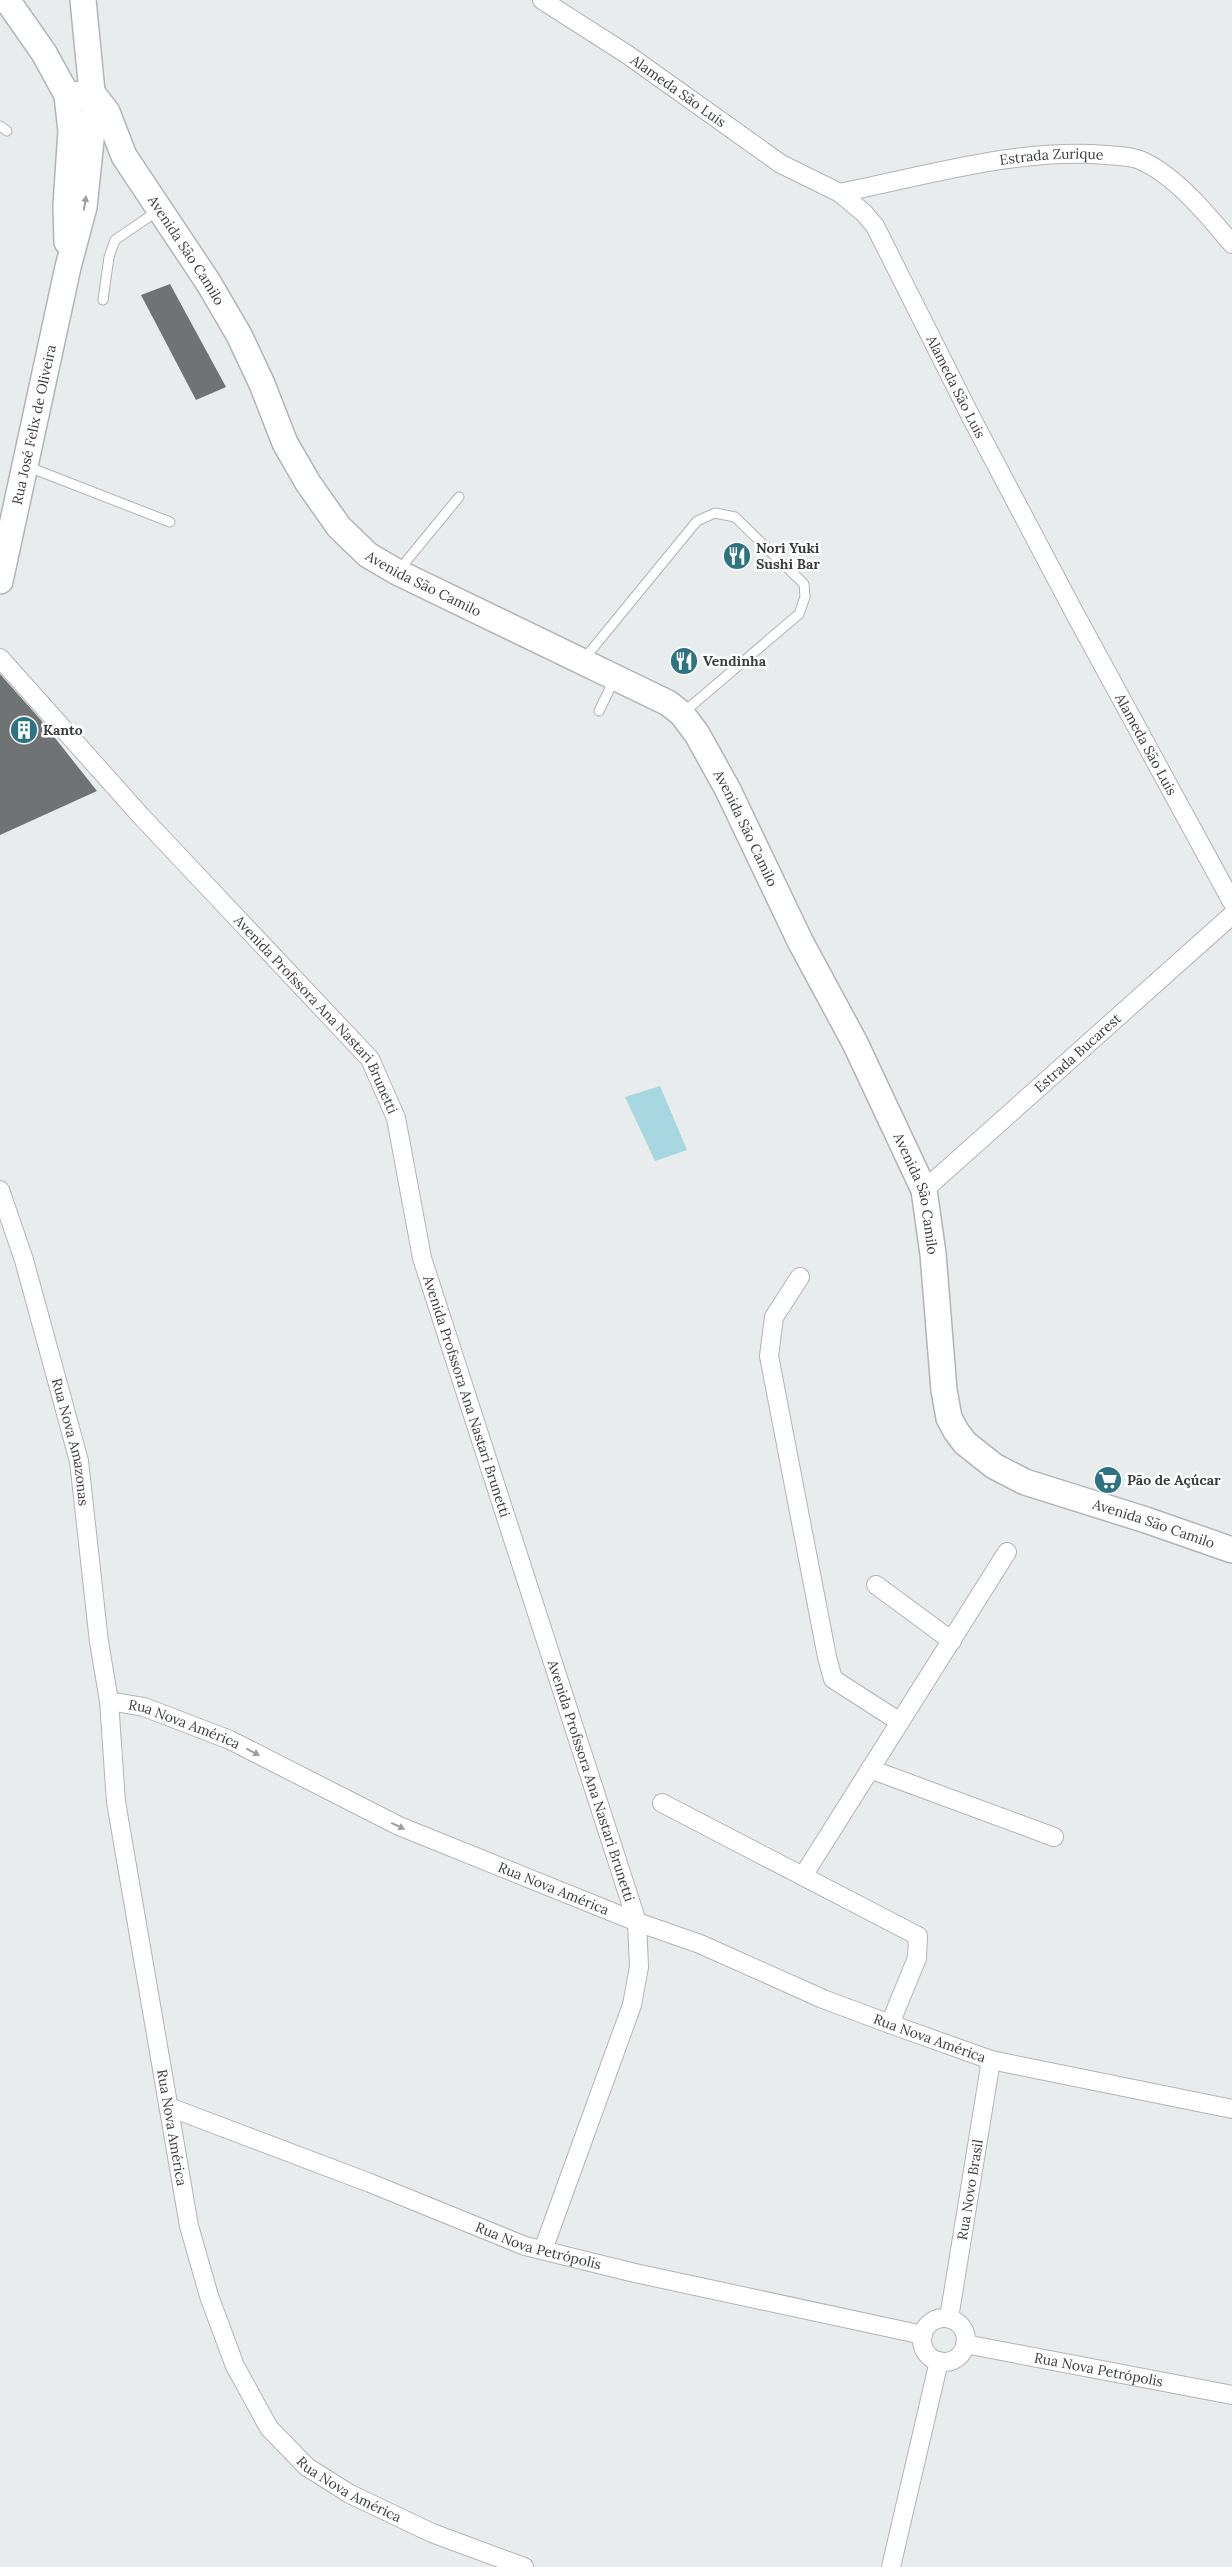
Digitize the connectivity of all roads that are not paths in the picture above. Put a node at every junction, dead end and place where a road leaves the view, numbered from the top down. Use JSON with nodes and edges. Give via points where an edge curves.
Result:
{"nodes":[{"id":1,"x":7,"y":0,"type":"edge"},
{"id":2,"x":83,"y":0,"type":"edge"},
{"id":3,"x":542,"y":0,"type":"edge"},
{"id":4,"x":93,"y":94,"type":"junction"},
{"id":5,"x":67,"y":95,"type":"junction"},
{"id":6,"x":82,"y":132,"type":"junction"},
{"id":7,"x":124,"y":156,"type":"junction"},
{"id":8,"x":840,"y":193,"type":"junction"},
{"id":9,"x":160,"y":210,"type":"junction"},
{"id":10,"x":1232,"y":244,"type":"edge"},
{"id":11,"x":103,"y":300,"type":"dead end"},
{"id":12,"x":26,"y":466,"type":"junction"},
{"id":13,"x":459,"y":497,"type":"dead end"},
{"id":14,"x":170,"y":522,"type":"dead end"},
{"id":15,"x":397,"y":572,"type":"junction"},
{"id":16,"x":0,"y":581,"type":"edge"},
{"id":17,"x":0,"y":658,"type":"edge"},
{"id":18,"x":582,"y":661,"type":"junction"},
{"id":19,"x":616,"y":677,"type":"junction"},
{"id":20,"x":599,"y":711,"type":"dead end"},
{"id":21,"x":682,"y":714,"type":"junction"},
{"id":22,"x":1232,"y":902,"type":"edge"},
{"id":23,"x":1232,"y":915,"type":"edge"},
{"id":24,"x":0,"y":1190,"type":"edge"},
{"id":25,"x":924,"y":1190,"type":"junction"},
{"id":26,"x":800,"y":1277,"type":"dead end"},
{"id":27,"x":1232,"y":1550,"type":"edge"},
{"id":28,"x":1007,"y":1552,"type":"dead end"},
{"id":29,"x":876,"y":1585,"type":"dead end"},
{"id":30,"x":952,"y":1640,"type":"junction"},
{"id":31,"x":109,"y":1701,"type":"junction"},
{"id":32,"x":900,"y":1722,"type":"junction"},
{"id":33,"x":870,"y":1769,"type":"junction"},
{"id":34,"x":662,"y":1804,"type":"dead end"},
{"id":35,"x":1054,"y":1838,"type":"dead end"},
{"id":36,"x":803,"y":1876,"type":"junction"},
{"id":37,"x":636,"y":1922,"type":"junction"},
{"id":38,"x":890,"y":2024,"type":"junction"},
{"id":39,"x":991,"y":2060,"type":"junction"},
{"id":40,"x":168,"y":2107,"type":"junction"},
{"id":41,"x":1232,"y":2109,"type":"edge"},
{"id":42,"x":543,"y":2250,"type":"junction"},
{"id":43,"x":949,"y":2318,"type":"junction"},
{"id":44,"x":923,"y":2336,"type":"junction"},
{"id":45,"x":966,"y":2344,"type":"junction"},
{"id":46,"x":939,"y":2361,"type":"junction"},
{"id":47,"x":1232,"y":2395,"type":"edge"},
{"id":48,"x":524,"y":2567,"type":"edge"},
{"id":49,"x":891,"y":2567,"type":"edge"}],
"edges":[{"from":1,"to":5,"type":"main road","via":[[44,53]]},
{"from":2,"to":4,"type":"main road","name":"Rua José Felix de Oliveira"},
{"from":3,"to":8,"type":"street","name":"Alameda São Luis","via":[[628,55],[781,164]]},
{"from":4,"to":5,"type":"main road"},
{"from":4,"to":6,"type":"main road","name":"Rua José Felix de Oliveira"},
{"from":4,"to":7,"type":"main road","name":"Avenida São Camilo","via":[[107,112]]},
{"from":5,"to":6,"type":"main road","name":"Rua José Felix de Oliveira"},
{"from":6,"to":7,"type":"main road","name":"Avenida São Camilo","via":[[106,141]]},
{"from":6,"to":12,"type":"main road","name":"Rua José Felix de Oliveira","via":[[66,205],[68,268]]},
{"from":7,"to":9,"type":"main road","name":"Avenida São Camilo"},
{"from":8,"to":10,"type":"street","name":"Estrada Zurique","via":[[1026,156],[1086,153],[1123,157],[1139,160],[1166,174]]},
{"from":8,"to":22,"type":"street","name":"Alameda São Luis","via":[[875,226],[1074,612]]},
{"from":9,"to":11,"type":"lane","via":[[115,240],[109,257]]},
{"from":9,"to":15,"type":"main road","name":"Avenida São Camilo","via":[[239,335],[285,443],[308,483],[345,532],[368,555]]},
{"from":12,"to":14,"type":"lane"},
{"from":12,"to":16,"type":"main road","name":"Rua José Felix de Oliveira"},
{"from":13,"to":15,"type":"lane"},
{"from":15,"to":18,"type":"main road","name":"Avenida São Camilo"},
{"from":17,"to":37,"type":"street","name":"Avenida Profssora Ana Nastari Brunetti","via":[[141,816],[370,1058],[396,1118],[422,1258]]},
{"from":18,"to":19,"type":"main road","name":"Avenida São Camilo"},
{"from":18,"to":21,"type":"lane","via":[[697,521],[715,513],[735,517],[804,584],[805,597],[799,614]]},
{"from":19,"to":20,"type":"lane"},
{"from":19,"to":21,"type":"main road","name":"Avenida São Camilo","via":[[668,703]]},
{"from":21,"to":25,"type":"main road","name":"Avenida São Camilo","via":[[728,790]]},
{"from":23,"to":25,"type":"street","name":"Estrada Bucarest"},
{"from":24,"to":31,"type":"street","name":"Rua Nova Amazonas","via":[[24,1260],[79,1461],[99,1642]]},
{"from":25,"to":27,"type":"main road","name":"Avenida São Camilo","via":[[934,1264],[944,1390],[949,1418],[965,1443],[994,1466],[1025,1482]]},
{"from":26,"to":32,"type":"street","via":[[774,1317],[769,1356],[827,1657],[833,1678]]},
{"from":28,"to":30,"type":"street"},
{"from":29,"to":30,"type":"street"},
{"from":30,"to":32,"type":"street"},
{"from":31,"to":37,"type":"street","name":"Rua Nova América","one_way":true,"via":[[144,1707],[230,1740],[399,1826]]},
{"from":31,"to":40,"type":"street","name":"Rua Nova América","via":[[116,1802]]},
{"from":32,"to":33,"type":"street"},
{"from":33,"to":35,"type":"street"},
{"from":33,"to":36,"type":"street"},
{"from":34,"to":36,"type":"street"},
{"from":36,"to":38,"type":"street","via":[[918,1936],[917,1958]]},
{"from":37,"to":38,"type":"street","name":"Rua Nova América","via":[[700,1944],[823,1999]]},
{"from":37,"to":42,"type":"street","name":"Avenida Profssora Ana Nastari Brunetti","via":[[638,1966],[632,2005]]},
{"from":38,"to":39,"type":"street","name":"Rua Nova América"},
{"from":39,"to":41,"type":"street","name":"Rua Nova América"},
{"from":39,"to":43,"type":"street","name":"Rua Novo Brasil"},
{"from":40,"to":42,"type":"street","name":"Rua Nova Petrópolis"},
{"from":40,"to":48,"type":"street","name":"Rua Nova América","via":[[189,2226],[209,2296],[235,2366],[269,2428],[307,2467],[350,2494],[432,2533]]},
{"from":42,"to":44,"type":"street","name":"Rua Nova Petrópolis"},
{"from":43,"to":44,"type":"street","via":[[932,2322]]},
{"from":43,"to":45,"type":"street","via":[[961,2325]]},
{"from":44,"to":46,"type":"street","via":[[922,2344],[926,2351]]},
{"from":45,"to":46,"type":"street","via":[[956,2358]]},
{"from":45,"to":47,"type":"street","name":"Rua Nova Petrópolis"},
{"from":46,"to":49,"type":"street"}]}
